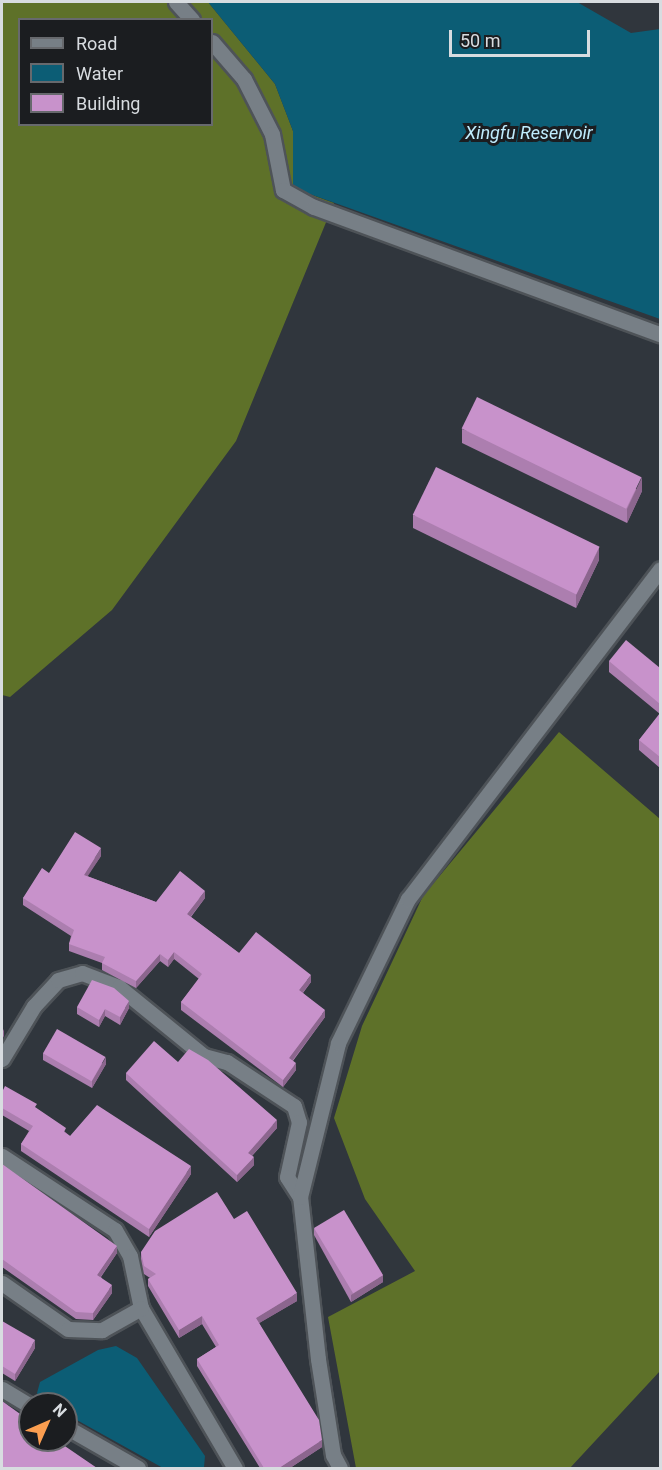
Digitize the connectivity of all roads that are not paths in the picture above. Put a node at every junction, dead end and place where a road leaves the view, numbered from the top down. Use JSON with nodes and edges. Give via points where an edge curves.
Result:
{"nodes":[{"id":1,"x":176,"y":2,"type":"edge"},
{"id":2,"x":190,"y":18,"type":"edge"},
{"id":3,"x":213,"y":43,"type":"edge"},
{"id":4,"x":660,"y":334,"type":"edge"},
{"id":5,"x":660,"y":569,"type":"edge"},
{"id":6,"x":2,"y":1059,"type":"edge"},
{"id":7,"x":2,"y":1156,"type":"edge"},
{"id":8,"x":300,"y":1197,"type":"junction"},
{"id":9,"x":2,"y":1283,"type":"edge"},
{"id":10,"x":141,"y":1308,"type":"junction"},
{"id":11,"x":2,"y":1389,"type":"edge"},
{"id":12,"x":18,"y":1399,"type":"edge"},
{"id":13,"x":78,"y":1434,"type":"edge"},
{"id":14,"x":137,"y":1468,"type":"edge"},
{"id":15,"x":235,"y":1468,"type":"edge"},
{"id":16,"x":340,"y":1468,"type":"edge"}],
"edges":[{"from":1,"to":2,"type":"street"},
{"from":3,"to":4,"type":"street","via":[[244,79],[272,134],[283,190],[315,207]]},
{"from":5,"to":8,"type":"street","via":[[408,899],[338,1043]]},
{"from":6,"to":8,"type":"street","via":[[34,1006],[58,980],[82,974],[118,987],[204,1056],[227,1062],[294,1106],[298,1122],[287,1177]]},
{"from":7,"to":10,"type":"street","via":[[115,1230],[130,1256]]},
{"from":8,"to":16,"type":"street","via":[[318,1359],[333,1455]]},
{"from":9,"to":10,"type":"street","via":[[68,1329],[102,1330]]},
{"from":10,"to":15,"type":"street"},
{"from":11,"to":12,"type":"street"},
{"from":13,"to":14,"type":"street"}]}
